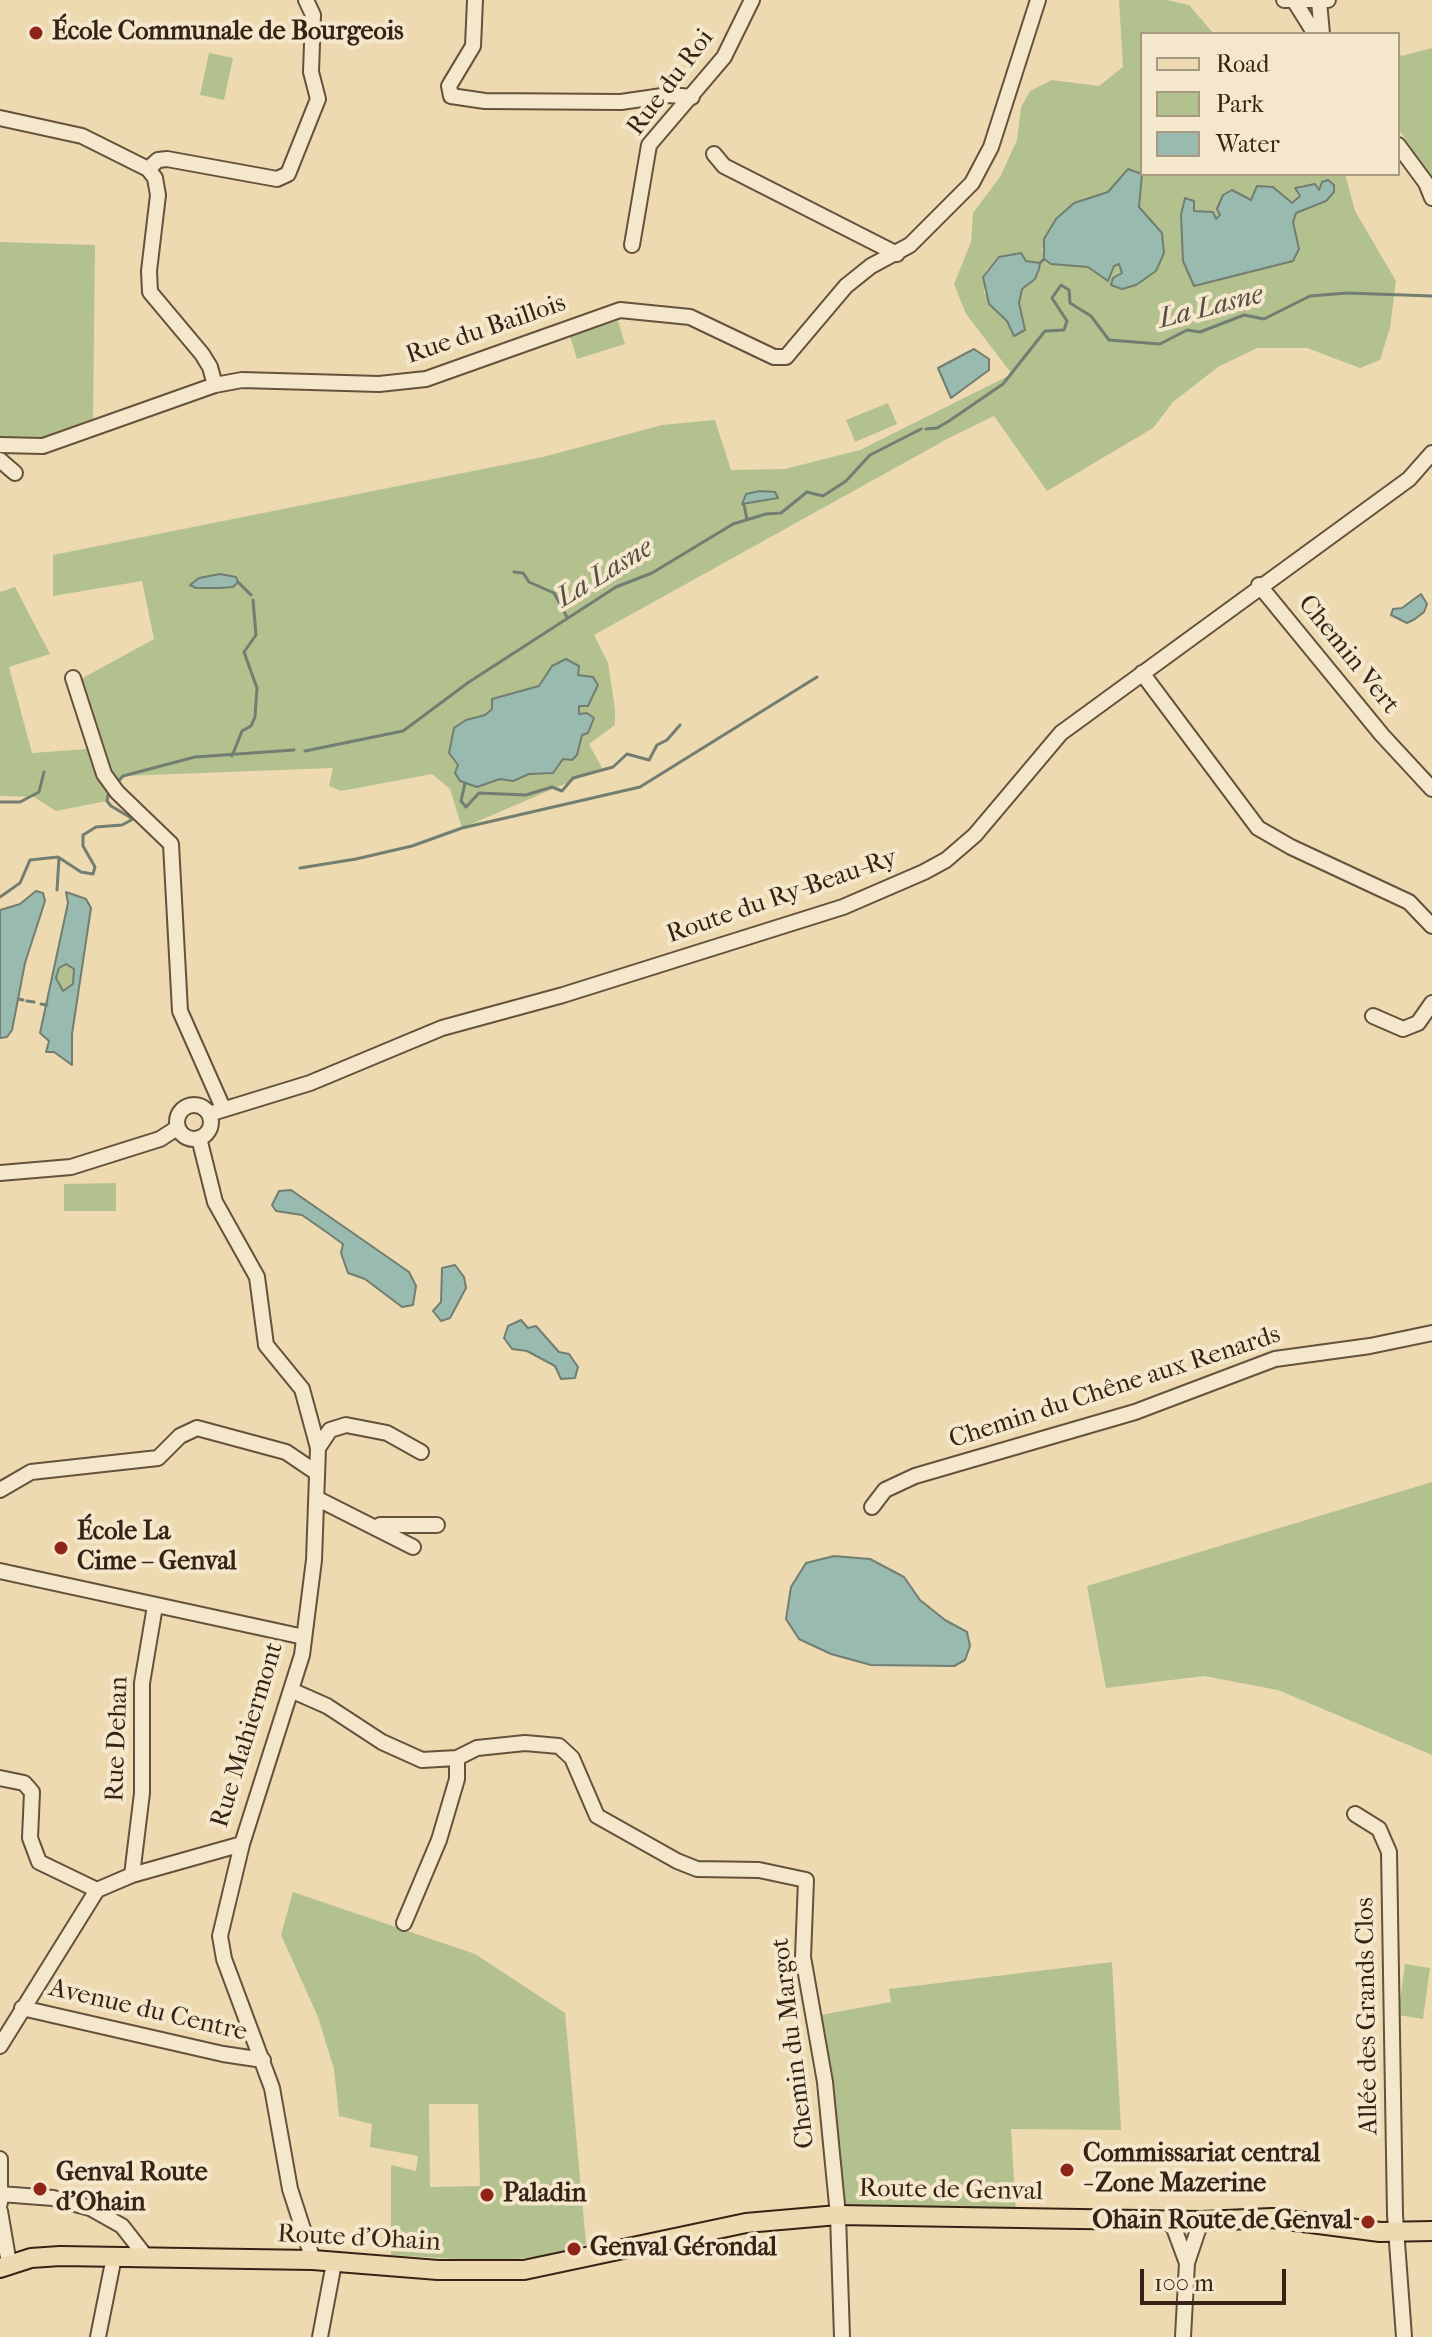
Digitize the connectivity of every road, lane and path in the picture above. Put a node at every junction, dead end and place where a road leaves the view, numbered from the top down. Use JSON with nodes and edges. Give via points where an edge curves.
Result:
{"nodes":[{"id":1,"x":306,"y":0,"type":"edge"},
{"id":2,"x":475,"y":0,"type":"edge"},
{"id":3,"x":752,"y":0,"type":"edge"},
{"id":4,"x":1038,"y":0,"type":"edge"},
{"id":5,"x":1328,"y":0,"type":"edge"},
{"id":6,"x":1290,"y":1,"type":"edge"},
{"id":7,"x":1319,"y":1,"type":"edge"},
{"id":8,"x":1313,"y":32,"type":"edge"},
{"id":9,"x":1322,"y":32,"type":"edge"},
{"id":10,"x":692,"y":97,"type":"junction"},
{"id":11,"x":0,"y":118,"type":"edge"},
{"id":12,"x":1400,"y":148,"type":"edge"},
{"id":13,"x":714,"y":154,"type":"dead end"},
{"id":14,"x":148,"y":169,"type":"junction"},
{"id":15,"x":1432,"y":198,"type":"edge"},
{"id":16,"x":632,"y":245,"type":"dead end"},
{"id":17,"x":897,"y":254,"type":"junction"},
{"id":18,"x":215,"y":385,"type":"junction"},
{"id":19,"x":0,"y":445,"type":"edge"},
{"id":20,"x":1432,"y":453,"type":"edge"},
{"id":21,"x":0,"y":460,"type":"edge"},
{"id":22,"x":15,"y":473,"type":"dead end"},
{"id":23,"x":1259,"y":585,"type":"junction"},
{"id":24,"x":1142,"y":673,"type":"junction"},
{"id":25,"x":73,"y":678,"type":"dead end"},
{"id":26,"x":1432,"y":789,"type":"edge"},
{"id":27,"x":1432,"y":926,"type":"edge"},
{"id":28,"x":1432,"y":1003,"type":"edge"},
{"id":29,"x":1373,"y":1016,"type":"dead end"},
{"id":30,"x":216,"y":1111,"type":"junction"},
{"id":31,"x":177,"y":1128,"type":"junction"},
{"id":32,"x":199,"y":1138,"type":"junction"},
{"id":33,"x":0,"y":1173,"type":"edge"},
{"id":34,"x":1432,"y":1333,"type":"edge"},
{"id":35,"x":318,"y":1448,"type":"junction"},
{"id":36,"x":421,"y":1452,"type":"dead end"},
{"id":37,"x":317,"y":1473,"type":"junction"},
{"id":38,"x":0,"y":1490,"type":"edge"},
{"id":39,"x":318,"y":1499,"type":"junction"},
{"id":40,"x":872,"y":1507,"type":"dead end"},
{"id":41,"x":372,"y":1524,"type":"junction"},
{"id":42,"x":437,"y":1525,"type":"dead end"},
{"id":43,"x":413,"y":1547,"type":"dead end"},
{"id":44,"x":0,"y":1571,"type":"edge"},
{"id":45,"x":155,"y":1606,"type":"junction"},
{"id":46,"x":304,"y":1637,"type":"junction"},
{"id":47,"x":293,"y":1691,"type":"junction"},
{"id":48,"x":457,"y":1758,"type":"junction"},
{"id":49,"x":0,"y":1778,"type":"edge"},
{"id":50,"x":1355,"y":1814,"type":"dead end"},
{"id":51,"x":242,"y":1844,"type":"junction"},
{"id":52,"x":132,"y":1875,"type":"junction"},
{"id":53,"x":97,"y":1890,"type":"junction"},
{"id":54,"x":404,"y":1923,"type":"dead end"},
{"id":55,"x":22,"y":2008,"type":"junction"},
{"id":56,"x":0,"y":2046,"type":"edge"},
{"id":57,"x":263,"y":2060,"type":"junction"},
{"id":58,"x":0,"y":2159,"type":"edge"},
{"id":59,"x":0,"y":2194,"type":"edge"},
{"id":60,"x":0,"y":2213,"type":"edge"},
{"id":61,"x":838,"y":2215,"type":"junction"},
{"id":62,"x":1171,"y":2220,"type":"junction"},
{"id":63,"x":1201,"y":2221,"type":"junction"},
{"id":64,"x":1432,"y":2231,"type":"edge"},
{"id":65,"x":1398,"y":2233,"type":"junction"},
{"id":66,"x":114,"y":2257,"type":"junction"},
{"id":67,"x":147,"y":2258,"type":"junction"},
{"id":68,"x":313,"y":2260,"type":"junction"},
{"id":69,"x":334,"y":2263,"type":"junction"},
{"id":70,"x":569,"y":2263,"type":"joint"},
{"id":71,"x":1187,"y":2263,"type":"junction"},
{"id":72,"x":4,"y":2266,"type":"edge"},
{"id":73,"x":98,"y":2337,"type":"edge"},
{"id":74,"x":320,"y":2337,"type":"edge"},
{"id":75,"x":842,"y":2337,"type":"edge"},
{"id":76,"x":1183,"y":2337,"type":"edge"},
{"id":77,"x":1404,"y":2337,"type":"edge"}],
"edges":[{"from":1,"to":14,"type":"street","via":[[313,15],[311,72],[318,99],[294,165],[284,177],[167,159]]},
{"from":2,"to":10,"type":"street","via":[[474,40],[449,86],[451,96],[621,102]]},
{"from":3,"to":10,"type":"street","name":"Rue du Roi","via":[[724,57]]},
{"from":4,"to":17,"type":"street","name":"Rue du Baillois","via":[[981,169]]},
{"from":5,"to":7,"type":"street"},
{"from":6,"to":7,"type":"street"},
{"from":6,"to":8,"type":"street"},
{"from":7,"to":9,"type":"street"},
{"from":10,"to":16,"type":"street","name":"Rue du Roi","via":[[646,151]]},
{"from":11,"to":14,"type":"street","via":[[82,136]]},
{"from":12,"to":15,"type":"street"},
{"from":13,"to":17,"type":"street","via":[[724,166]]},
{"from":14,"to":18,"type":"street","via":[[158,195],[150,292],[202,354]]},
{"from":17,"to":18,"type":"street","name":"Rue du Baillois","via":[[852,280],[782,358],[690,317],[636,309],[405,383],[260,379]]},
{"from":18,"to":19,"type":"street","name":"Rue du Baillois","via":[[54,443]]},
{"from":20,"to":23,"type":"street","name":"Route du Ry-Beau-Ry","via":[[1409,479]]},
{"from":21,"to":22,"type":"street"},
{"from":23,"to":24,"type":"street","name":"Route du Ry-Beau-Ry"},
{"from":23,"to":26,"type":"street","name":"Chemin Vert"},
{"from":24,"to":27,"type":"street","via":[[1258,828],[1409,902]]},
{"from":24,"to":30,"type":"street","name":"Route du Ry-Beau-Ry","via":[[1061,733],[975,835],[924,872],[843,907],[442,1028],[310,1083]]},
{"from":25,"to":30,"type":"street","via":[[104,774],[171,844],[180,1011]]},
{"from":28,"to":29,"type":"street","via":[[1418,1023],[1403,1029]]},
{"from":30,"to":31,"type":"street","via":[[184,1107]]},
{"from":30,"to":32,"type":"street"},
{"from":31,"to":32,"type":"street","via":[[186,1137]]},
{"from":31,"to":33,"type":"street","via":[[160,1139],[82,1164]]},
{"from":32,"to":35,"type":"street","name":"Rue Mahiermont","via":[[215,1202],[257,1277],[266,1345],[302,1389]]},
{"from":34,"to":40,"type":"street","name":"Chemin du Chêne aux Renards","via":[[1275,1359],[1122,1416],[915,1476],[885,1490]]},
{"from":35,"to":36,"type":"street","via":[[330,1430],[346,1425],[387,1433]]},
{"from":35,"to":37,"type":"street","name":"Rue Mahiermont"},
{"from":37,"to":38,"type":"street","via":[[286,1452],[197,1428],[180,1436],[158,1458],[31,1472]]},
{"from":37,"to":39,"type":"street","name":"Rue Mahiermont"},
{"from":39,"to":41,"type":"street"},
{"from":39,"to":46,"type":"street","name":"Rue Mahiermont"},
{"from":41,"to":42,"type":"street"},
{"from":41,"to":43,"type":"street"},
{"from":44,"to":45,"type":"street"},
{"from":45,"to":46,"type":"street"},
{"from":45,"to":52,"type":"street","name":"Rue Dehan","via":[[142,1683],[142,1793]]},
{"from":46,"to":47,"type":"street","name":"Rue Mahiermont"},
{"from":47,"to":48,"type":"street","via":[[406,1754],[434,1761]]},
{"from":47,"to":51,"type":"street","name":"Rue Mahiermont"},
{"from":48,"to":54,"type":"street","via":[[457,1779],[439,1840]]},
{"from":48,"to":61,"type":"street","name":"Chemin du Margot","via":[[477,1748],[559,1746],[572,1758],[597,1816],[697,1869],[759,1870],[806,1880],[803,1957],[825,2082]]},
{"from":49,"to":53,"type":"street","via":[[24,1783],[32,1792],[30,1838],[39,1862]]},
{"from":50,"to":65,"type":"street","name":"Allée des Grands Clos","via":[[1379,1829],[1389,1852]]},
{"from":51,"to":52,"type":"street","name":"Rue Mahiermont"},
{"from":51,"to":57,"type":"street","via":[[220,1941]]},
{"from":52,"to":53,"type":"street","name":"Rue Mahiermont"},
{"from":53,"to":55,"type":"street"},
{"from":55,"to":56,"type":"street"},
{"from":55,"to":57,"type":"street","name":"Avenue du Centre"},
{"from":57,"to":68,"type":"street","via":[[290,2189]]},
{"from":58,"to":59,"type":"street"},
{"from":59,"to":60,"type":"street"},
{"from":59,"to":67,"type":"street","via":[[53,2198],[98,2212],[122,2226]]},
{"from":60,"to":72,"type":"street"},
{"from":61,"to":62,"type":"main road","name":"Route de Genval"},
{"from":61,"to":70,"type":"main road","name":"Route de Genval","via":[[746,2223]]},
{"from":61,"to":75,"type":"street"},
{"from":62,"to":63,"type":"main road","name":"Route de Genval"},
{"from":62,"to":71,"type":"street"},
{"from":63,"to":65,"type":"main road","name":"Route de Genval","via":[[1287,2219]]},
{"from":63,"to":71,"type":"street"},
{"from":64,"to":65,"type":"main road","name":"Route de Genval"},
{"from":65,"to":77,"type":"street","name":"Allée des Grands Clos"},
{"from":66,"to":67,"type":"main road","name":"Route d'Ohain"},
{"from":66,"to":72,"type":"main road","name":"Route d'Ohain","via":[[60,2256]]},
{"from":66,"to":73,"type":"street"},
{"from":67,"to":68,"type":"main road","name":"Route d'Ohain"},
{"from":68,"to":69,"type":"main road","name":"Route d'Ohain"},
{"from":69,"to":70,"type":"main road","name":"Route d'Ohain","via":[[490,2271]]},
{"from":69,"to":74,"type":"street"},
{"from":71,"to":76,"type":"street"}]}
